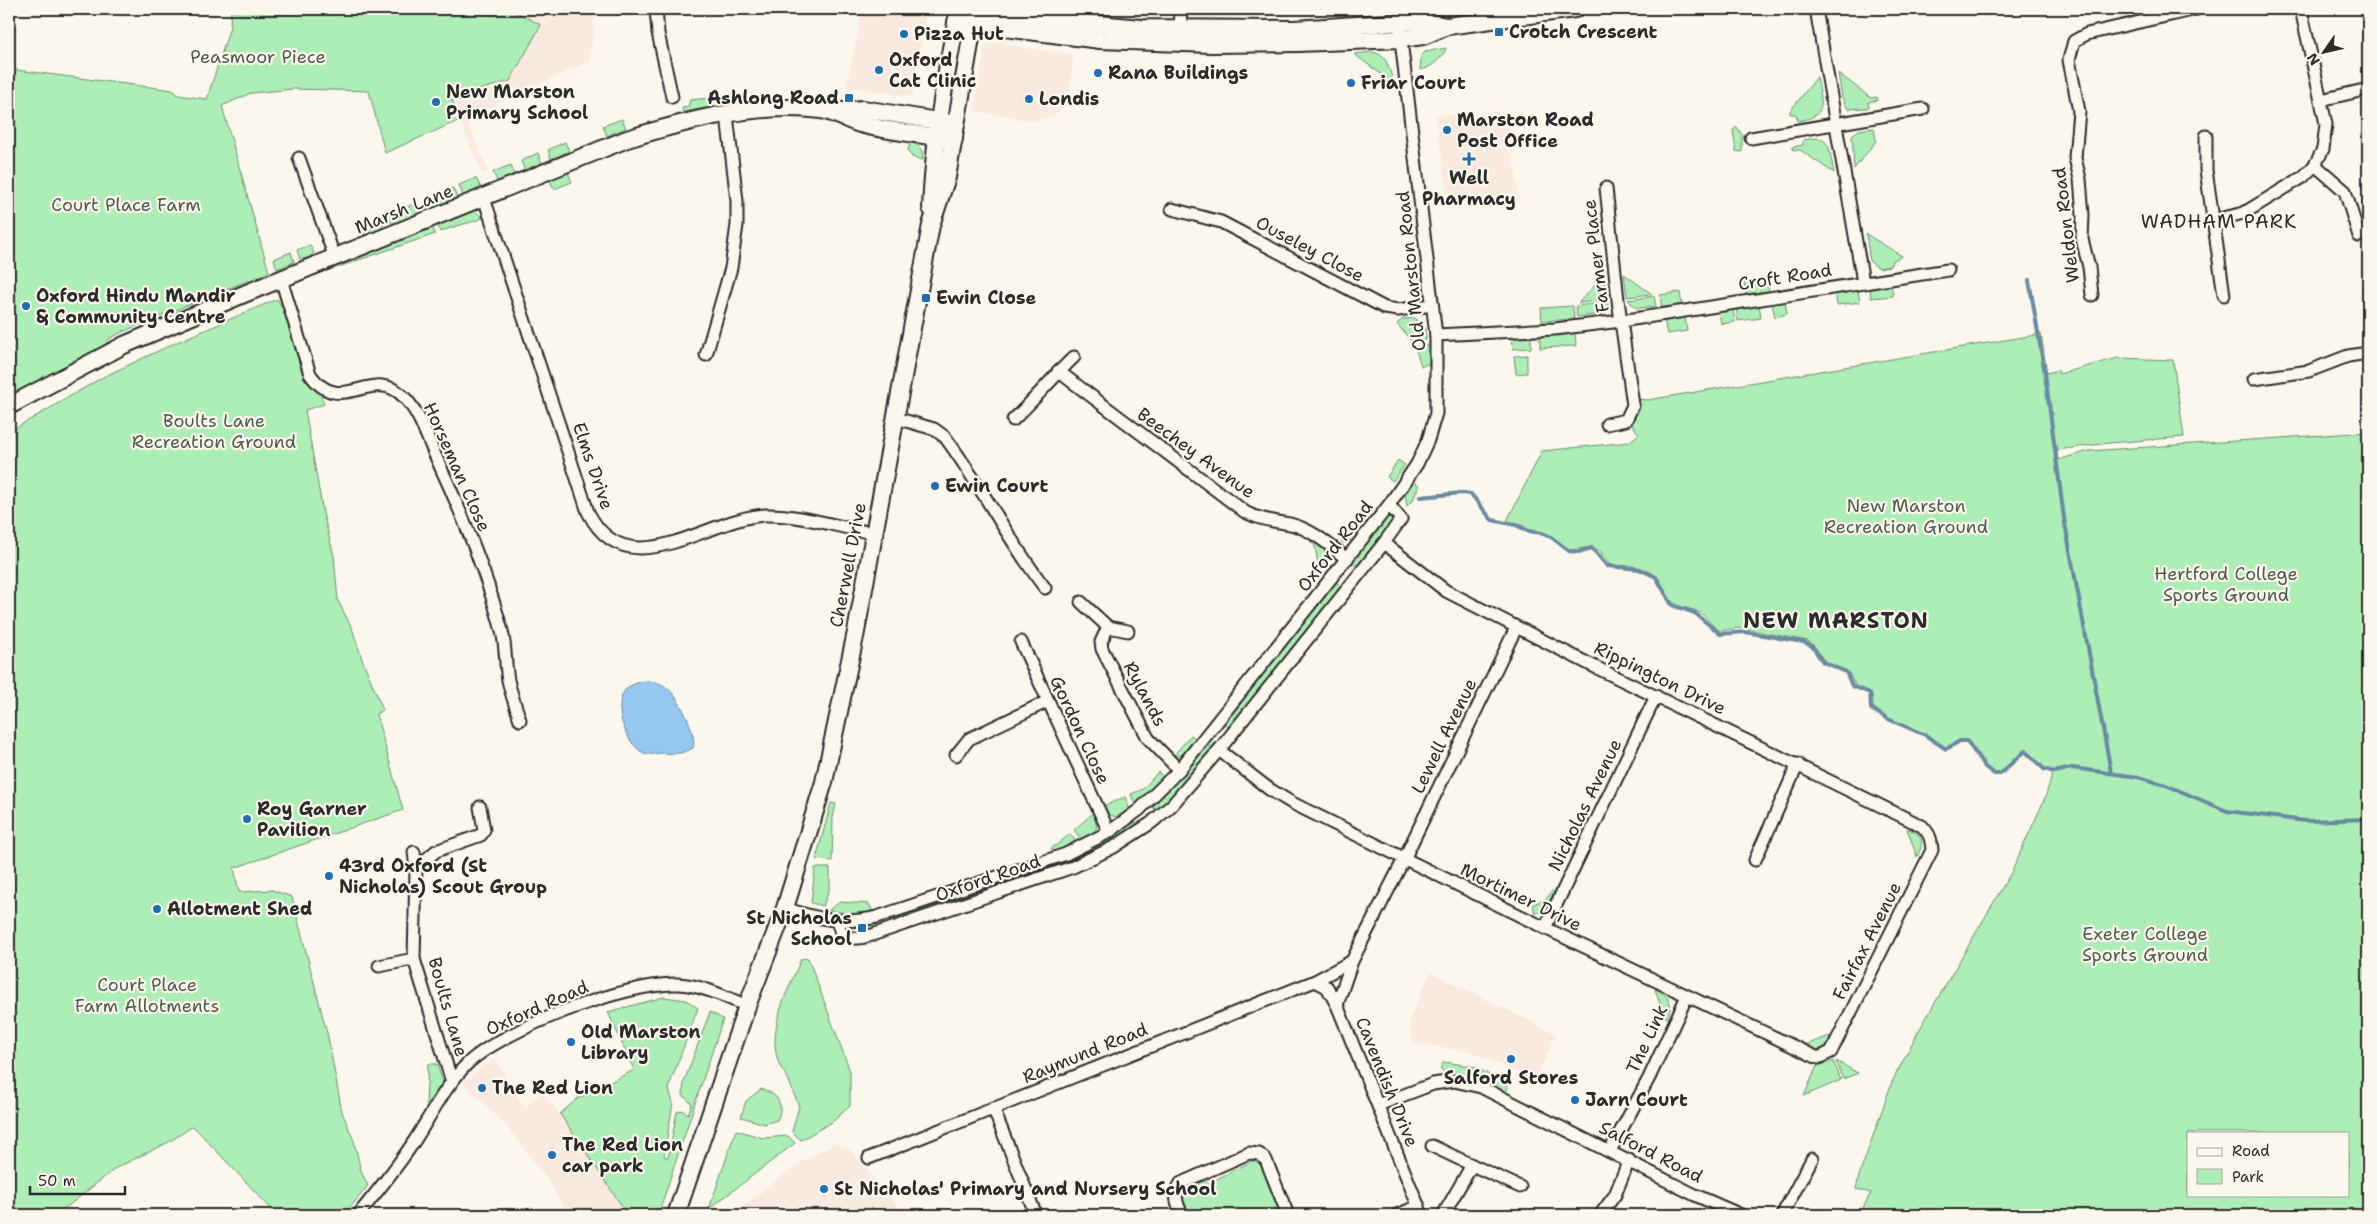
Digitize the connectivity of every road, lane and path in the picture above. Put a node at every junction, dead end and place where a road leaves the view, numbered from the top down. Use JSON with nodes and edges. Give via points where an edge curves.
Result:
{"nodes":[{"id":1,"x":656,"y":9,"type":"edge"},
{"id":2,"x":1181,"y":9,"type":"edge"},
{"id":3,"x":1575,"y":9,"type":"edge"},
{"id":4,"x":1816,"y":9,"type":"edge"},
{"id":5,"x":2196,"y":9,"type":"edge"},
{"id":6,"x":2301,"y":9,"type":"edge"},
{"id":7,"x":975,"y":14,"type":"edge"},
{"id":8,"x":957,"y":20,"type":"edge"},
{"id":9,"x":1180,"y":29,"type":"junction"},
{"id":10,"x":1400,"y":31,"type":"junction"},
{"id":11,"x":1094,"y":32,"type":"junction"},
{"id":12,"x":1212,"y":37,"type":"junction"},
{"id":13,"x":2368,"y":89,"type":"edge"},
{"id":14,"x":672,"y":97,"type":"dead end"},
{"id":15,"x":2321,"y":100,"type":"junction"},
{"id":16,"x":1923,"y":109,"type":"dead end"},
{"id":17,"x":727,"y":115,"type":"junction"},
{"id":18,"x":1836,"y":125,"type":"junction"},
{"id":19,"x":947,"y":130,"type":"junction"},
{"id":20,"x":2206,"y":136,"type":"dead end"},
{"id":21,"x":1751,"y":138,"type":"dead end"},
{"id":22,"x":299,"y":158,"type":"dead end"},
{"id":23,"x":2315,"y":165,"type":"junction"},
{"id":24,"x":1606,"y":188,"type":"dead end"},
{"id":25,"x":484,"y":198,"type":"junction"},
{"id":26,"x":1172,"y":209,"type":"dead end"},
{"id":27,"x":2215,"y":220,"type":"junction"},
{"id":28,"x":931,"y":225,"type":"junction"},
{"id":29,"x":2359,"y":236,"type":"dead end"},
{"id":30,"x":335,"y":258,"type":"junction"},
{"id":31,"x":1948,"y":270,"type":"dead end"},
{"id":32,"x":282,"y":279,"type":"junction"},
{"id":33,"x":1863,"y":282,"type":"junction"},
{"id":34,"x":2092,"y":295,"type":"dead end"},
{"id":35,"x":2224,"y":295,"type":"dead end"},
{"id":36,"x":1432,"y":305,"type":"junction"},
{"id":37,"x":1621,"y":321,"type":"junction"},
{"id":38,"x":1436,"y":335,"type":"junction"},
{"id":39,"x":2368,"y":353,"type":"edge"},
{"id":40,"x":706,"y":355,"type":"dead end"},
{"id":41,"x":1074,"y":357,"type":"dead end"},
{"id":42,"x":1058,"y":372,"type":"junction"},
{"id":43,"x":2254,"y":379,"type":"dead end"},
{"id":44,"x":9,"y":406,"type":"edge"},
{"id":45,"x":896,"y":418,"type":"junction"},
{"id":46,"x":1013,"y":420,"type":"dead end"},
{"id":47,"x":1607,"y":424,"type":"dead end"},
{"id":48,"x":1389,"y":505,"type":"junction"},
{"id":49,"x":874,"y":533,"type":"junction"},
{"id":50,"x":1384,"y":543,"type":"junction"},
{"id":51,"x":1348,"y":559,"type":"junction"},
{"id":52,"x":1045,"y":588,"type":"dead end"},
{"id":53,"x":1081,"y":602,"type":"dead end"},
{"id":54,"x":1108,"y":627,"type":"junction"},
{"id":55,"x":1516,"y":628,"type":"junction"},
{"id":56,"x":1128,"y":632,"type":"dead end"},
{"id":57,"x":1021,"y":642,"type":"dead end"},
{"id":58,"x":1656,"y":696,"type":"junction"},
{"id":59,"x":1048,"y":701,"type":"junction"},
{"id":60,"x":520,"y":720,"type":"dead end"},
{"id":61,"x":1219,"y":750,"type":"junction"},
{"id":62,"x":956,"y":755,"type":"dead end"},
{"id":63,"x":1798,"y":764,"type":"junction"},
{"id":64,"x":1179,"y":770,"type":"junction"},
{"id":65,"x":480,"y":807,"type":"dead end"},
{"id":66,"x":1139,"y":810,"type":"junction"},
{"id":67,"x":1151,"y":823,"type":"junction"},
{"id":68,"x":1109,"y":832,"type":"junction"},
{"id":69,"x":1928,"y":832,"type":"joint"},
{"id":70,"x":414,"y":852,"type":"dead end"},
{"id":71,"x":1404,"y":859,"type":"junction"},
{"id":72,"x":1754,"y":860,"type":"dead end"},
{"id":73,"x":416,"y":868,"type":"junction"},
{"id":74,"x":786,"y":908,"type":"junction"},
{"id":75,"x":838,"y":921,"type":"junction"},
{"id":76,"x":1545,"y":928,"type":"junction"},
{"id":77,"x":414,"y":959,"type":"junction"},
{"id":78,"x":1352,"y":961,"type":"junction"},
{"id":79,"x":379,"y":966,"type":"dead end"},
{"id":80,"x":1315,"y":981,"type":"junction"},
{"id":81,"x":1687,"y":996,"type":"junction"},
{"id":82,"x":1337,"y":1005,"type":"junction"},
{"id":83,"x":747,"y":1006,"type":"junction"},
{"id":84,"x":1818,"y":1058,"type":"joint"},
{"id":85,"x":452,"y":1082,"type":"junction"},
{"id":86,"x":1378,"y":1106,"type":"junction"},
{"id":87,"x":993,"y":1108,"type":"junction"},
{"id":88,"x":1432,"y":1146,"type":"dead end"},
{"id":89,"x":1610,"y":1151,"type":"junction"},
{"id":90,"x":868,"y":1158,"type":"dead end"},
{"id":91,"x":1812,"y":1159,"type":"dead end"},
{"id":92,"x":1629,"y":1160,"type":"junction"},
{"id":93,"x":1472,"y":1165,"type":"junction"},
{"id":94,"x":1520,"y":1187,"type":"dead end"},
{"id":95,"x":1420,"y":1211,"type":"edge"},
{"id":96,"x":358,"y":1215,"type":"edge"},
{"id":97,"x":676,"y":1215,"type":"edge"},
{"id":98,"x":1036,"y":1215,"type":"edge"},
{"id":99,"x":1182,"y":1215,"type":"edge"},
{"id":100,"x":1288,"y":1215,"type":"edge"},
{"id":101,"x":1397,"y":1215,"type":"edge"},
{"id":102,"x":1443,"y":1215,"type":"edge"},
{"id":103,"x":1600,"y":1215,"type":"edge"},
{"id":104,"x":1740,"y":1215,"type":"edge"},
{"id":105,"x":1782,"y":1215,"type":"edge"}],
"edges":[{"from":1,"to":14,"type":"street"},
{"from":2,"to":9,"type":"street"},
{"from":3,"to":10,"type":"main road","via":[[1447,26],[1420,21]]},
{"from":4,"to":18,"type":"street"},
{"from":5,"to":34,"type":"street","name":"Weldon Road","via":[[2087,34],[2078,38],[2070,48],[2069,60],[2079,110],[2075,158],[2082,197],[2082,239]]},
{"from":6,"to":15,"type":"street"},
{"from":7,"to":8,"type":"main road"},
{"from":7,"to":11,"type":"main road"},
{"from":7,"to":19,"type":"main road","name":"Cherwell Drive"},
{"from":8,"to":19,"type":"main road","name":"Cherwell Drive"},
{"from":9,"to":11,"type":"main road"},
{"from":9,"to":12,"type":"main road"},
{"from":10,"to":12,"type":"main road","via":[[1294,29]]},
{"from":10,"to":36,"type":"street","name":"Old Marston Road"},
{"from":11,"to":12,"type":"main road"},
{"from":13,"to":15,"type":"street"},
{"from":15,"to":23,"type":"street","via":[[2326,133]]},
{"from":16,"to":18,"type":"street"},
{"from":17,"to":19,"type":"main road","name":"Marsh Lane","via":[[771,109],[831,112],[863,109],[894,122]]},
{"from":17,"to":25,"type":"main road","name":"Marsh Lane","via":[[689,121],[627,139]]},
{"from":17,"to":40,"type":"street","via":[[737,225],[731,268]]},
{"from":18,"to":21,"type":"street"},
{"from":18,"to":33,"type":"street"},
{"from":19,"to":28,"type":"main road","name":"Cherwell Drive","via":[[934,164]]},
{"from":19,"to":28,"type":"main road","name":"Cherwell Drive","via":[[947,177]]},
{"from":20,"to":27,"type":"street","via":[[2206,170]]},
{"from":22,"to":30,"type":"street"},
{"from":23,"to":27,"type":"street","via":[[2303,177],[2244,213]]},
{"from":23,"to":29,"type":"street","via":[[2345,191]]},
{"from":24,"to":37,"type":"street","name":"Farmer Place"},
{"from":25,"to":30,"type":"main road","name":"Marsh Lane"},
{"from":25,"to":49,"type":"street","name":"Elms Drive","via":[[588,512],[608,538],[626,547],[644,549],[763,515]]},
{"from":26,"to":36,"type":"street","name":"Ouseley Close","via":[[1221,222],[1385,308],[1398,310]]},
{"from":27,"to":35,"type":"street"},
{"from":28,"to":45,"type":"main road","name":"Cherwell Drive"},
{"from":30,"to":32,"type":"main road","name":"Marsh Lane"},
{"from":31,"to":33,"type":"street","name":"Croft Road"},
{"from":32,"to":44,"type":"main road","name":"Marsh Lane","via":[[124,345]]},
{"from":32,"to":60,"type":"street","name":"Horseman Close","via":[[310,374],[315,381],[341,394],[377,385],[389,387],[406,399],[418,418],[466,527],[497,613],[508,680]]},
{"from":33,"to":37,"type":"street","name":"Croft Road"},
{"from":36,"to":38,"type":"street","name":"Old Marston Road"},
{"from":37,"to":38,"type":"street","name":"Croft Road","via":[[1555,329]]},
{"from":37,"to":47,"type":"street","name":"Farmer Place","via":[[1633,405],[1626,420]]},
{"from":38,"to":48,"type":"street","name":"Old Marston Road","via":[[1437,402],[1432,428],[1417,464]]},
{"from":39,"to":43,"type":"street","via":[[2348,356],[2309,371]]},
{"from":41,"to":42,"type":"street"},
{"from":42,"to":46,"type":"street"},
{"from":42,"to":51,"type":"street","name":"Beechey Avenue","via":[[1245,512],[1308,531]]},
{"from":45,"to":49,"type":"main road","name":"Cherwell Drive"},
{"from":45,"to":52,"type":"street","via":[[934,429],[945,436]]},
{"from":48,"to":50,"type":"street","name":"Oxford Road","via":[[1401,519]]},
{"from":48,"to":51,"type":"street","name":"Oxford Road"},
{"from":49,"to":74,"type":"main road","name":"Cherwell Drive","via":[[828,763]]},
{"from":50,"to":55,"type":"street","name":"Rippington Drive","via":[[1446,591]]},
{"from":50,"to":61,"type":"street","name":"Oxford Road"},
{"from":51,"to":64,"type":"street","name":"Oxford Road"},
{"from":53,"to":54,"type":"street"},
{"from":54,"to":56,"type":"street"},
{"from":54,"to":64,"type":"street","name":"Rylands","via":[[1101,642],[1105,656],[1148,738]]},
{"from":55,"to":58,"type":"street","name":"Rippington Drive"},
{"from":55,"to":71,"type":"street","name":"Lewell Avenue"},
{"from":57,"to":59,"type":"street","name":"Gordon Close"},
{"from":58,"to":63,"type":"street","name":"Rippington Drive"},
{"from":58,"to":76,"type":"street","name":"Nicholas Avenue"},
{"from":59,"to":62,"type":"street","via":[[969,738]]},
{"from":59,"to":68,"type":"street","name":"Gordon Close"},
{"from":61,"to":67,"type":"street","name":"Oxford Road","via":[[1172,805]]},
{"from":61,"to":71,"type":"street","name":"Mortimer Drive","via":[[1292,803]]},
{"from":63,"to":69,"type":"street","name":"Rippington Drive","via":[[1922,826]]},
{"from":63,"to":72,"type":"street"},
{"from":64,"to":66,"type":"street","name":"Oxford Road"},
{"from":65,"to":73,"type":"street","via":[[484,830],[481,835],[436,852]]},
{"from":66,"to":67,"type":"street"},
{"from":66,"to":68,"type":"street","name":"Oxford Road"},
{"from":67,"to":75,"type":"street","name":"Oxford Road","via":[[1073,868],[876,934],[852,938],[842,935]]},
{"from":68,"to":75,"type":"street","name":"Oxford Road","via":[[1048,861],[894,913],[865,920]]},
{"from":69,"to":84,"type":"street","name":"Fairfax Avenue","via":[[1932,850],[1831,1052]]},
{"from":70,"to":73,"type":"street","name":"Boults Lane"},
{"from":71,"to":76,"type":"street","name":"Mortimer Drive"},
{"from":71,"to":78,"type":"street"},
{"from":73,"to":77,"type":"street","name":"Boults Lane"},
{"from":74,"to":75,"type":"street","name":"Oxford Road"},
{"from":74,"to":83,"type":"main road","name":"Cherwell Drive"},
{"from":76,"to":81,"type":"street","name":"Mortimer Drive"},
{"from":77,"to":79,"type":"street"},
{"from":77,"to":85,"type":"street","name":"Boults Lane"},
{"from":78,"to":80,"type":"street","name":"Raymund Road"},
{"from":78,"to":82,"type":"street","name":"Cavendish Drive"},
{"from":80,"to":82,"type":"street","via":[[1326,987]]},
{"from":80,"to":87,"type":"street","name":"Raymund Road"},
{"from":81,"to":84,"type":"street","name":"Mortimer Drive"},
{"from":81,"to":89,"type":"street","name":"The Link"},
{"from":82,"to":86,"type":"street","name":"Cavendish Drive"},
{"from":83,"to":85,"type":"street","name":"Oxford Road","via":[[726,996],[681,984],[609,995],[502,1040],[482,1052]]},
{"from":83,"to":97,"type":"main road","name":"Cherwell Drive"},
{"from":85,"to":96,"type":"street","name":"Oxford Road","via":[[408,1150]]},
{"from":86,"to":89,"type":"street","name":"Salford Road","via":[[1433,1084],[1454,1081],[1481,1087]]},
{"from":86,"to":95,"type":"street","name":"Cavendish Drive"},
{"from":87,"to":90,"type":"street","name":"Raymund Road"},
{"from":87,"to":98,"type":"street"},
{"from":88,"to":93,"type":"street","name":"Cavendish Drive"},
{"from":89,"to":92,"type":"street","name":"Salford Road"},
{"from":91,"to":105,"type":"street"},
{"from":92,"to":103,"type":"street","via":[[1615,1195]]},
{"from":92,"to":104,"type":"street","name":"Salford Road"},
{"from":93,"to":94,"type":"street","name":"Cavendish Drive"},
{"from":93,"to":102,"type":"street"},
{"from":95,"to":101,"type":"street"},
{"from":99,"to":100,"type":"street","via":[[1175,1199],[1180,1184],[1250,1153],[1259,1154],[1266,1160]]}]}
